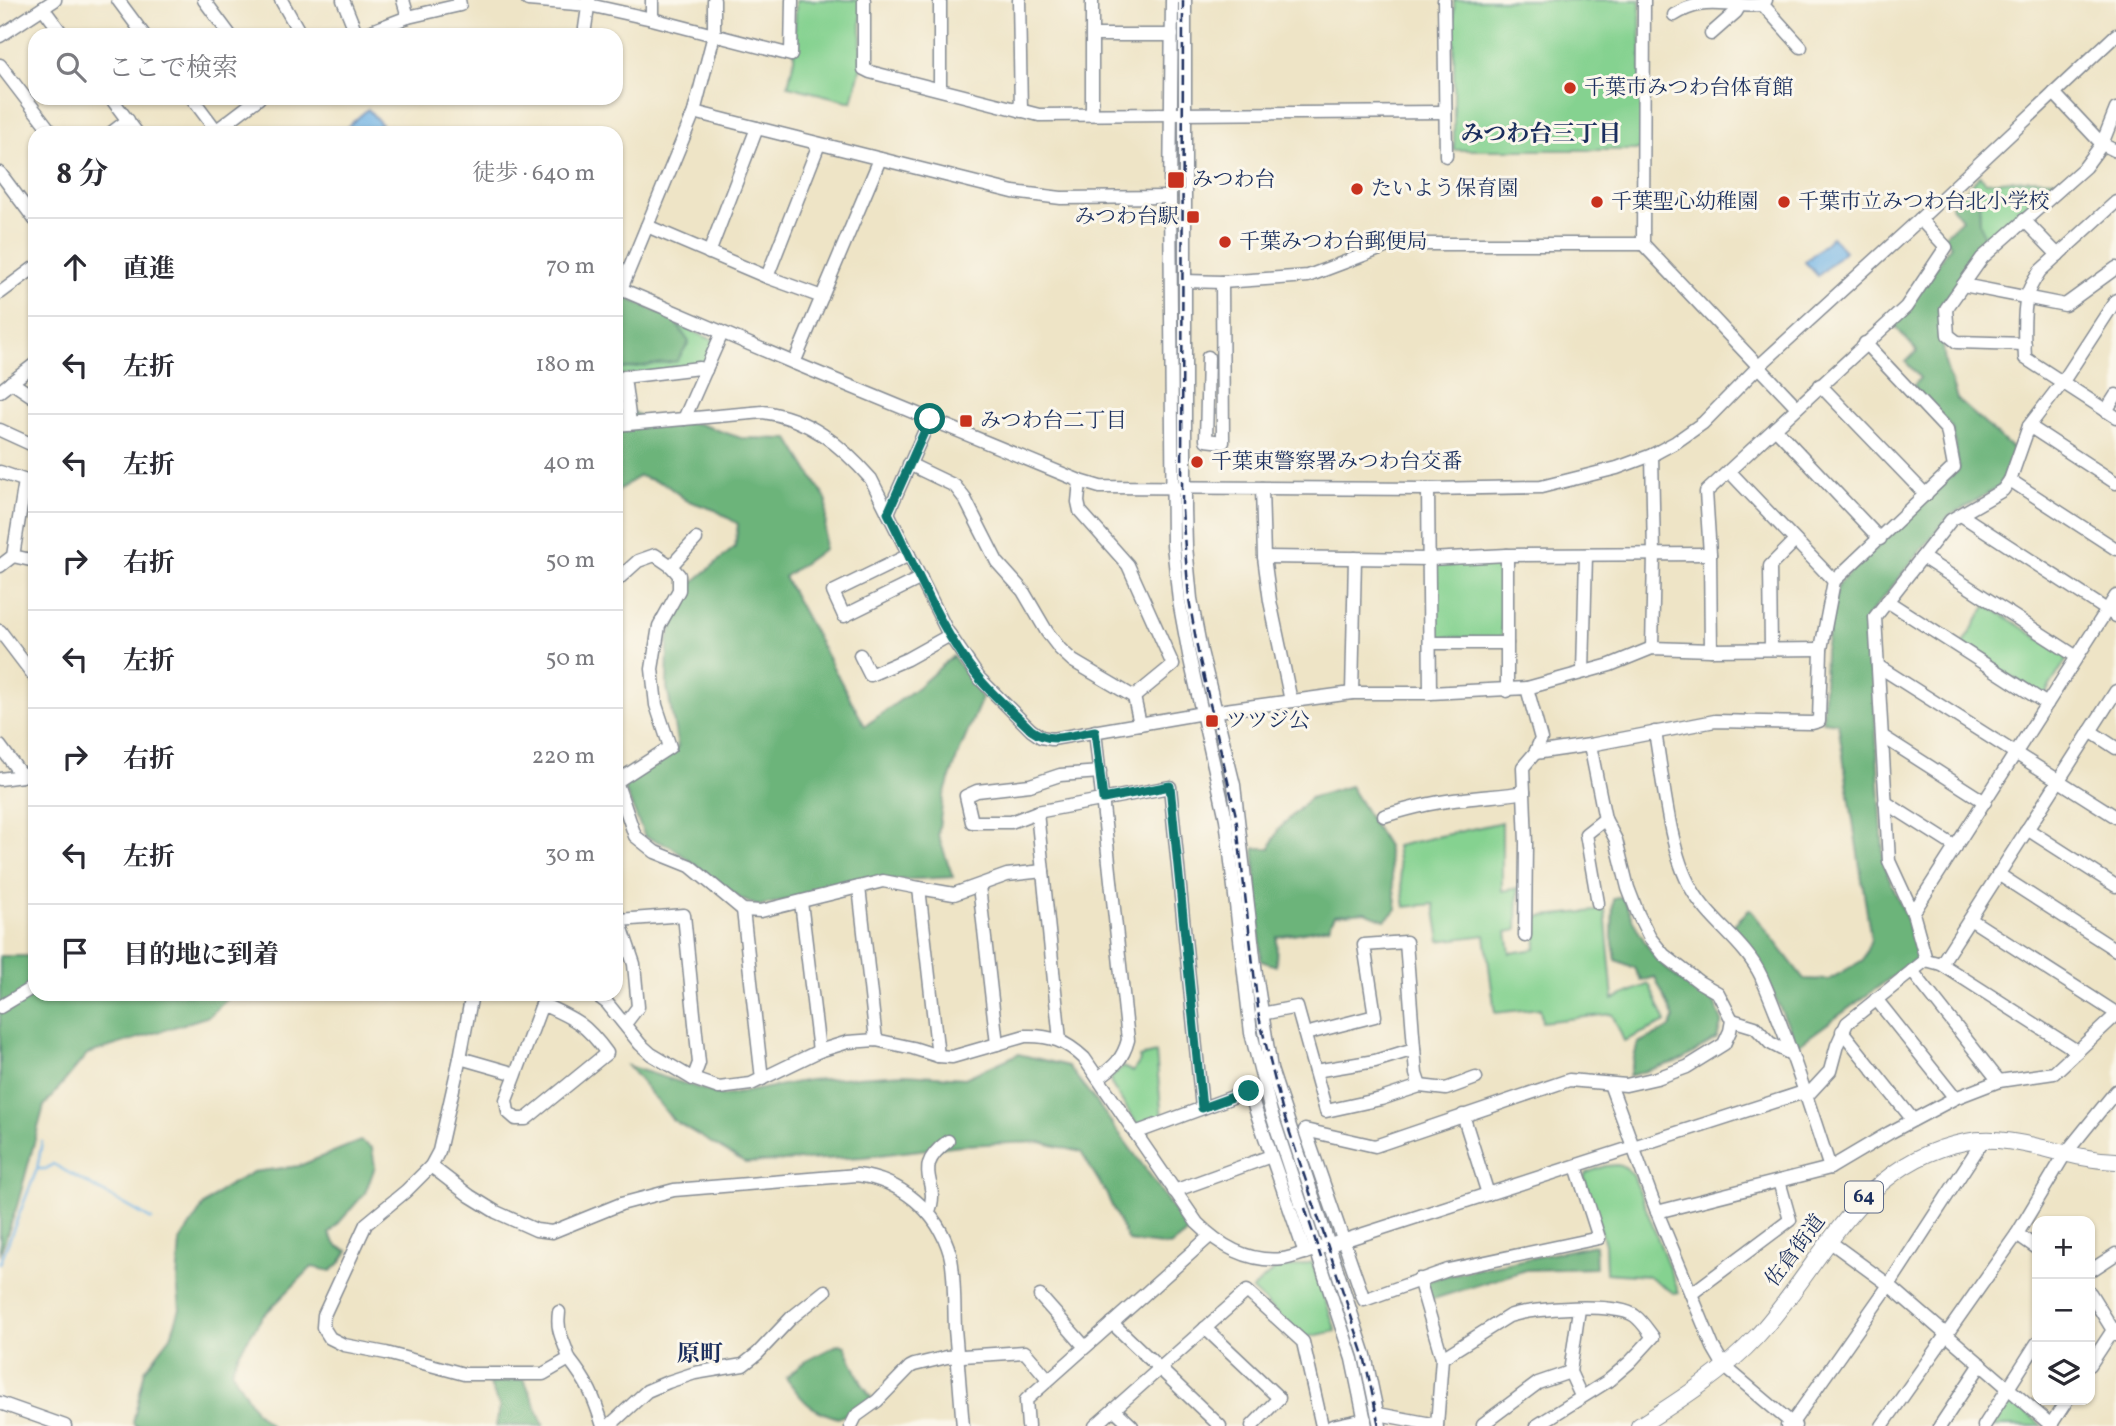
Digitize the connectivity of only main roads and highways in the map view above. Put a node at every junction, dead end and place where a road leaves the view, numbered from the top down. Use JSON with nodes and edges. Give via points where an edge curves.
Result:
{"nodes":[{"id":1,"x":2116,"y":1161,"type":"edge"},
{"id":2,"x":1639,"y":1426,"type":"edge"}],
"edges":[{"from":1,"to":2,"type":"main road","name":"佐倉街道","number":"64","via":[[1984,1139],[1915,1160],[1864,1197],[1756,1337],[1724,1366]]}]}
